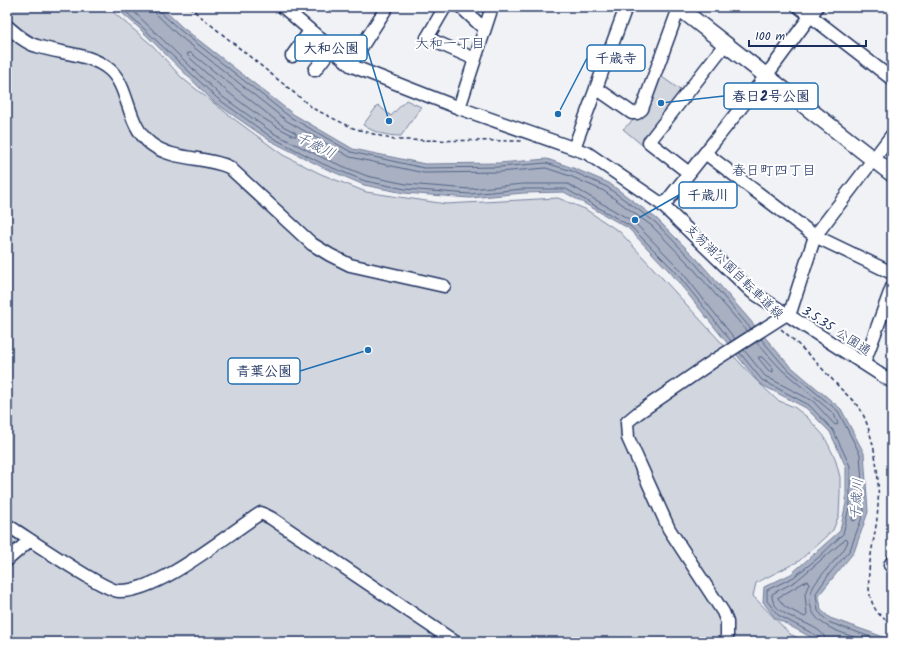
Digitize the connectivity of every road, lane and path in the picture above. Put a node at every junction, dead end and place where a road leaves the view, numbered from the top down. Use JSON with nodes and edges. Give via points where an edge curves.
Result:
{"nodes":[{"id":1,"x":189,"y":7,"type":"edge"},
{"id":2,"x":283,"y":7,"type":"edge"},
{"id":3,"x":387,"y":7,"type":"edge"},
{"id":4,"x":445,"y":7,"type":"edge"},
{"id":5,"x":460,"y":7,"type":"edge"},
{"id":6,"x":492,"y":7,"type":"edge"},
{"id":7,"x":626,"y":7,"type":"edge"},
{"id":8,"x":678,"y":7,"type":"edge"},
{"id":9,"x":799,"y":7,"type":"edge"},
{"id":10,"x":813,"y":11,"type":"edge"},
{"id":11,"x":7,"y":26,"type":"edge"},
{"id":12,"x":485,"y":27,"type":"junction"},
{"id":13,"x":310,"y":31,"type":"junction"},
{"id":14,"x":726,"y":43,"type":"junction"},
{"id":15,"x":331,"y":49,"type":"junction"},
{"id":16,"x":292,"y":56,"type":"dead end"},
{"id":17,"x":475,"y":59,"type":"junction"},
{"id":18,"x":350,"y":64,"type":"junction"},
{"id":19,"x":315,"y":70,"type":"dead end"},
{"id":20,"x":766,"y":76,"type":"junction"},
{"id":21,"x":892,"y":79,"type":"edge"},
{"id":22,"x":596,"y":88,"type":"junction"},
{"id":23,"x":459,"y":108,"type":"junction"},
{"id":24,"x":892,"y":135,"type":"edge"},
{"id":25,"x":529,"y":141,"type":"dead end"},
{"id":26,"x":574,"y":148,"type":"junction"},
{"id":27,"x":705,"y":153,"type":"junction"},
{"id":28,"x":873,"y":160,"type":"junction"},
{"id":29,"x":689,"y":173,"type":"junction"},
{"id":30,"x":892,"y":174,"type":"edge"},
{"id":31,"x":663,"y":206,"type":"junction"},
{"id":32,"x":815,"y":236,"type":"junction"},
{"id":33,"x":892,"y":273,"type":"edge"},
{"id":34,"x":444,"y":286,"type":"dead end"},
{"id":35,"x":892,"y":287,"type":"edge"},
{"id":36,"x":787,"y":314,"type":"junction"},
{"id":37,"x":771,"y":323,"type":"junction"},
{"id":38,"x":864,"y":363,"type":"junction"},
{"id":39,"x":892,"y":382,"type":"edge"},
{"id":40,"x":7,"y":525,"type":"edge"},
{"id":41,"x":30,"y":540,"type":"junction"},
{"id":42,"x":7,"y":560,"type":"edge"},
{"id":43,"x":892,"y":562,"type":"edge"},
{"id":44,"x":892,"y":566,"type":"edge"},
{"id":45,"x":892,"y":623,"type":"edge"},
{"id":46,"x":455,"y":642,"type":"edge"},
{"id":47,"x":727,"y":642,"type":"edge"}],
"edges":[{"from":1,"to":25,"type":"path","via":[[314,109],[353,128],[394,140]]},
{"from":2,"to":13,"type":"street","name":"3.5.35 公園通"},
{"from":3,"to":18,"type":"street"},
{"from":4,"to":17,"type":"street","via":[[427,38]]},
{"from":5,"to":12,"type":"street"},
{"from":6,"to":12,"type":"street"},
{"from":7,"to":22,"type":"street"},
{"from":8,"to":14,"type":"main road"},
{"from":8,"to":22,"type":"street","via":[[642,109],[632,113]]},
{"from":9,"to":10,"type":"street"},
{"from":10,"to":20,"type":"street"},
{"from":10,"to":21,"type":"street"},
{"from":11,"to":34,"type":"street","via":[[36,46],[97,61],[110,70],[122,90],[131,117],[141,135],[151,144],[166,152],[219,163],[229,168],[312,244],[350,265]]},
{"from":12,"to":17,"type":"street"},
{"from":13,"to":15,"type":"street","name":"3.5.35 公園通"},
{"from":13,"to":16,"type":"street"},
{"from":14,"to":20,"type":"main road"},
{"from":14,"to":29,"type":"street","via":[[648,142]]},
{"from":15,"to":18,"type":"street","name":"3.5.35 公園通"},
{"from":15,"to":19,"type":"street"},
{"from":17,"to":23,"type":"street"},
{"from":18,"to":23,"type":"street","name":"3.5.35 公園通"},
{"from":20,"to":27,"type":"street"},
{"from":20,"to":28,"type":"main road"},
{"from":22,"to":26,"type":"street"},
{"from":23,"to":26,"type":"street","name":"3.5.35 公園通"},
{"from":24,"to":28,"type":"street"},
{"from":26,"to":31,"type":"street","name":"3.5.35 公園通","via":[[611,168]]},
{"from":27,"to":29,"type":"street"},
{"from":27,"to":32,"type":"street"},
{"from":28,"to":30,"type":"main road"},
{"from":28,"to":32,"type":"street"},
{"from":29,"to":31,"type":"street"},
{"from":31,"to":36,"type":"street","name":"3.5.35 公園通","via":[[752,292]]},
{"from":32,"to":33,"type":"street"},
{"from":32,"to":36,"type":"street","via":[[791,310]]},
{"from":35,"to":38,"type":"street"},
{"from":36,"to":37,"type":"street"},
{"from":36,"to":38,"type":"street","name":"3.5.35 公園通"},
{"from":37,"to":45,"type":"path","name":"支笏湖公園自転車道線","via":[[831,377],[860,409],[870,433],[877,468],[877,517],[868,583],[872,604],[878,614]]},
{"from":37,"to":47,"type":"street","via":[[628,422],[628,438],[669,529],[724,612]]},
{"from":38,"to":39,"type":"street","name":"3.5.35 公園通"},
{"from":40,"to":41,"type":"street"},
{"from":41,"to":42,"type":"street"},
{"from":41,"to":46,"type":"street","via":[[96,582],[118,591],[140,588],[179,570],[261,513]]},
{"from":43,"to":44,"type":"street"}]}
